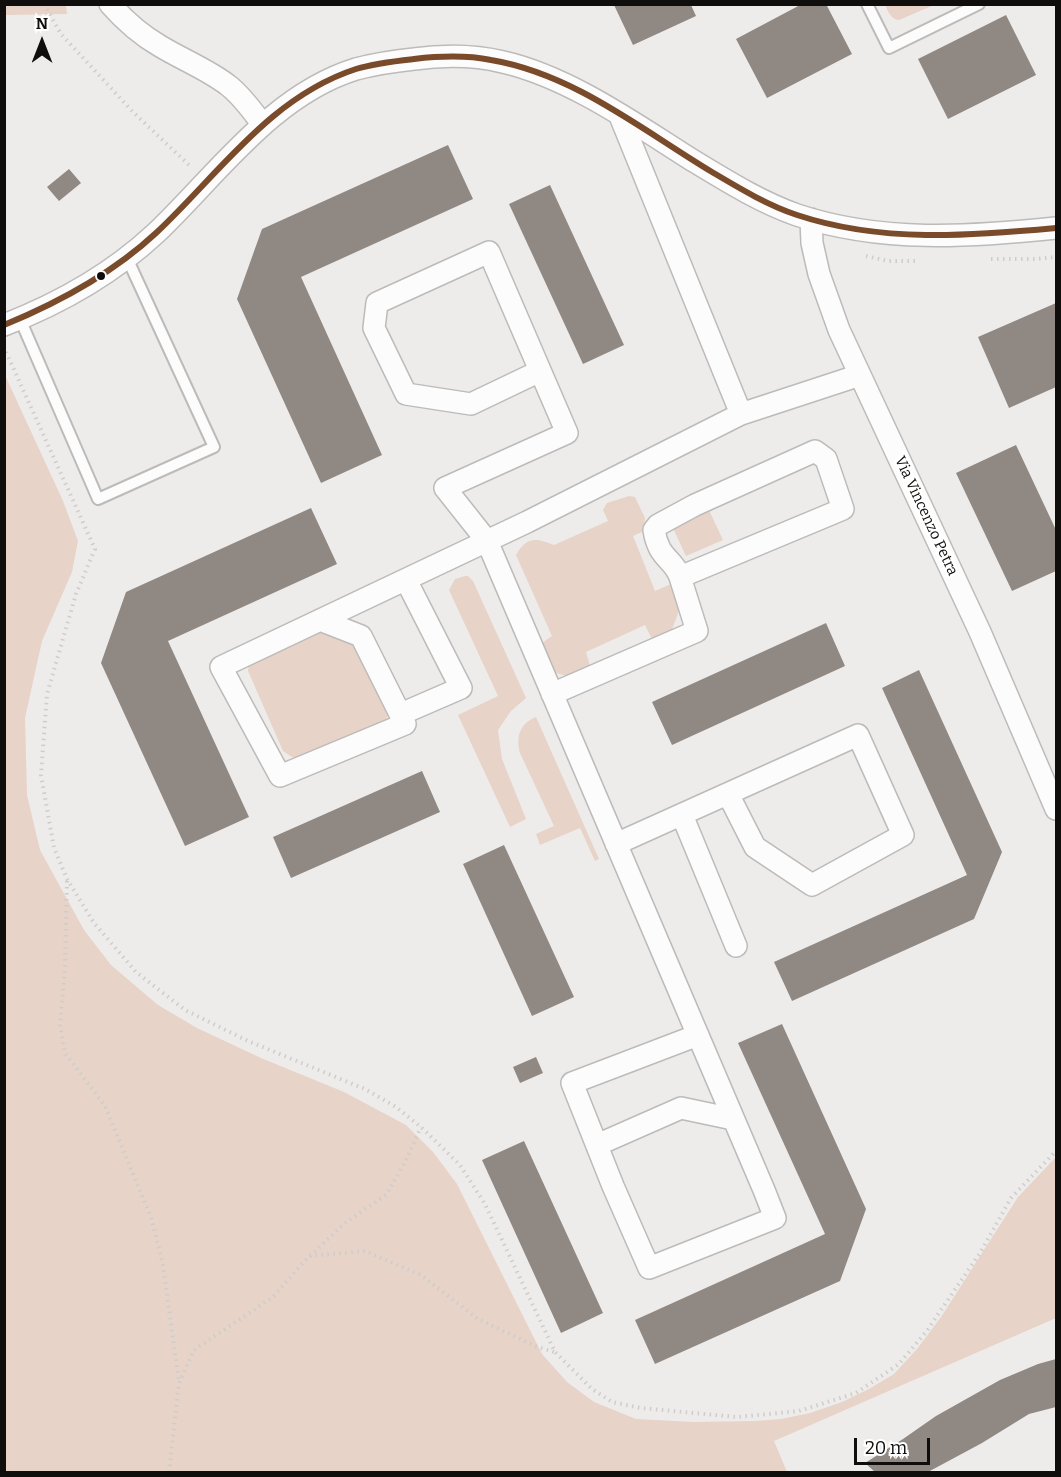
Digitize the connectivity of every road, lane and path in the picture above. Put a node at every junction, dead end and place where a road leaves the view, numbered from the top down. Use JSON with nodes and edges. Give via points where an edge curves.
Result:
{"nodes":[{"id":1,"x":44,"y":4,"type":"edge"},
{"id":2,"x":110,"y":4,"type":"edge"},
{"id":3,"x":867,"y":4,"type":"edge"},
{"id":4,"x":979,"y":4,"type":"edge"},
{"id":5,"x":620,"y":116,"type":"junction"},
{"id":6,"x":263,"y":125,"type":"junction"},
{"id":7,"x":205,"y":183,"type":"junction"},
{"id":8,"x":811,"y":219,"type":"junction"},
{"id":9,"x":1056,"y":228,"type":"edge"},
{"id":10,"x":857,"y":255,"type":"dead end"},
{"id":11,"x":1056,"y":257,"type":"edge"},
{"id":12,"x":127,"y":258,"type":"junction"},
{"id":13,"x":922,"y":260,"type":"dead end"},
{"id":14,"x":990,"y":260,"type":"dead end"},
{"id":15,"x":12,"y":322,"type":"edge"},
{"id":16,"x":30,"y":343,"type":"junction"},
{"id":17,"x":5,"y":352,"type":"edge"},
{"id":18,"x":540,"y":371,"type":"junction"},
{"id":19,"x":860,"y":375,"type":"junction"},
{"id":20,"x":741,"y":414,"type":"junction"},
{"id":21,"x":487,"y":541,"type":"junction"},
{"id":22,"x":680,"y":577,"type":"junction"},
{"id":23,"x":406,"y":580,"type":"junction"},
{"id":24,"x":320,"y":620,"type":"junction"},
{"id":25,"x":552,"y":694,"type":"junction"},
{"id":26,"x":401,"y":714,"type":"junction"},
{"id":27,"x":728,"y":794,"type":"junction"},
{"id":28,"x":1056,"y":809,"type":"edge"},
{"id":29,"x":682,"y":815,"type":"junction"},
{"id":30,"x":616,"y":844,"type":"junction"},
{"id":31,"x":67,"y":879,"type":"junction"},
{"id":32,"x":736,"y":946,"type":"dead end"},
{"id":33,"x":698,"y":1035,"type":"junction"},
{"id":34,"x":733,"y":1119,"type":"junction"},
{"id":35,"x":422,"y":1128,"type":"junction"},
{"id":36,"x":597,"y":1145,"type":"junction"},
{"id":37,"x":1056,"y":1151,"type":"edge"},
{"id":38,"x":309,"y":1256,"type":"junction"},
{"id":39,"x":555,"y":1352,"type":"junction"},
{"id":40,"x":179,"y":1383,"type":"junction"},
{"id":41,"x":169,"y":1473,"type":"edge"}],
"edges":[{"from":1,"to":7,"type":"path","via":[[69,42]]},
{"from":2,"to":6,"type":"street","via":[[149,39],[230,87]]},
{"from":3,"to":4,"type":"lane","via":[[889,48]]},
{"from":5,"to":6,"type":"street","via":[[573,89],[523,68],[476,57],[439,56],[390,61],[328,79]]},
{"from":5,"to":8,"type":"street","via":[[744,190]]},
{"from":5,"to":20,"type":"street"},
{"from":6,"to":7,"type":"street"},
{"from":7,"to":12,"type":"street"},
{"from":8,"to":9,"type":"street","via":[[849,228],[923,236]]},
{"from":8,"to":19,"type":"street","name":"Via Vincenzo Petra","via":[[819,274]]},
{"from":10,"to":13,"type":"path","via":[[888,261]]},
{"from":11,"to":14,"type":"path"},
{"from":12,"to":15,"type":"street","via":[[71,295]]},
{"from":12,"to":16,"type":"lane","via":[[214,447],[98,499]]},
{"from":15,"to":16,"type":"lane"},
{"from":16,"to":17,"type":"path"},
{"from":17,"to":31,"type":"path","via":[[95,549],[76,594],[47,694],[41,775],[54,848]]},
{"from":18,"to":18,"type":"street","via":[[489,252],[377,303],[374,328],[406,394],[471,404]]},
{"from":18,"to":21,"type":"street","via":[[567,433],[445,488]]},
{"from":19,"to":20,"type":"street"},
{"from":19,"to":28,"type":"street","name":"Via Vincenzo Petra","via":[[980,632]]},
{"from":20,"to":21,"type":"street"},
{"from":21,"to":23,"type":"street"},
{"from":21,"to":25,"type":"street"},
{"from":22,"to":22,"type":"street","via":[[843,509],[826,459],[815,451],[658,525],[654,530],[656,541]]},
{"from":22,"to":25,"type":"street","via":[[697,631]]},
{"from":23,"to":24,"type":"street"},
{"from":23,"to":26,"type":"street","via":[[461,688]]},
{"from":24,"to":26,"type":"street","via":[[361,636]]},
{"from":24,"to":26,"type":"street","via":[[221,668],[280,776],[405,724]]},
{"from":25,"to":30,"type":"street"},
{"from":27,"to":27,"type":"street","via":[[858,735],[903,836],[812,885],[754,848]]},
{"from":27,"to":29,"type":"street"},
{"from":29,"to":30,"type":"street"},
{"from":29,"to":32,"type":"street"},
{"from":30,"to":33,"type":"street"},
{"from":31,"to":35,"type":"path","via":[[94,923],[136,972],[185,1010],[248,1041],[365,1089]]},
{"from":31,"to":40,"type":"path","via":[[60,1025],[65,1053],[105,1106],[151,1217],[163,1265]]},
{"from":33,"to":34,"type":"street"},
{"from":33,"to":36,"type":"street","via":[[572,1083]]},
{"from":34,"to":36,"type":"street","via":[[681,1108]]},
{"from":34,"to":36,"type":"street","via":[[775,1218],[649,1268]]},
{"from":35,"to":38,"type":"path","via":[[386,1195],[345,1223]]},
{"from":35,"to":39,"type":"path","via":[[460,1165],[485,1204]]},
{"from":37,"to":39,"type":"path","via":[[1011,1198],[980,1253],[926,1332],[899,1364],[856,1393],[799,1411],[737,1417],[641,1408],[612,1401],[592,1389]]},
{"from":38,"to":39,"type":"path","via":[[365,1251],[421,1275],[478,1319]]},
{"from":38,"to":40,"type":"path","via":[[273,1297],[194,1350]]},
{"from":40,"to":41,"type":"path"}]}
